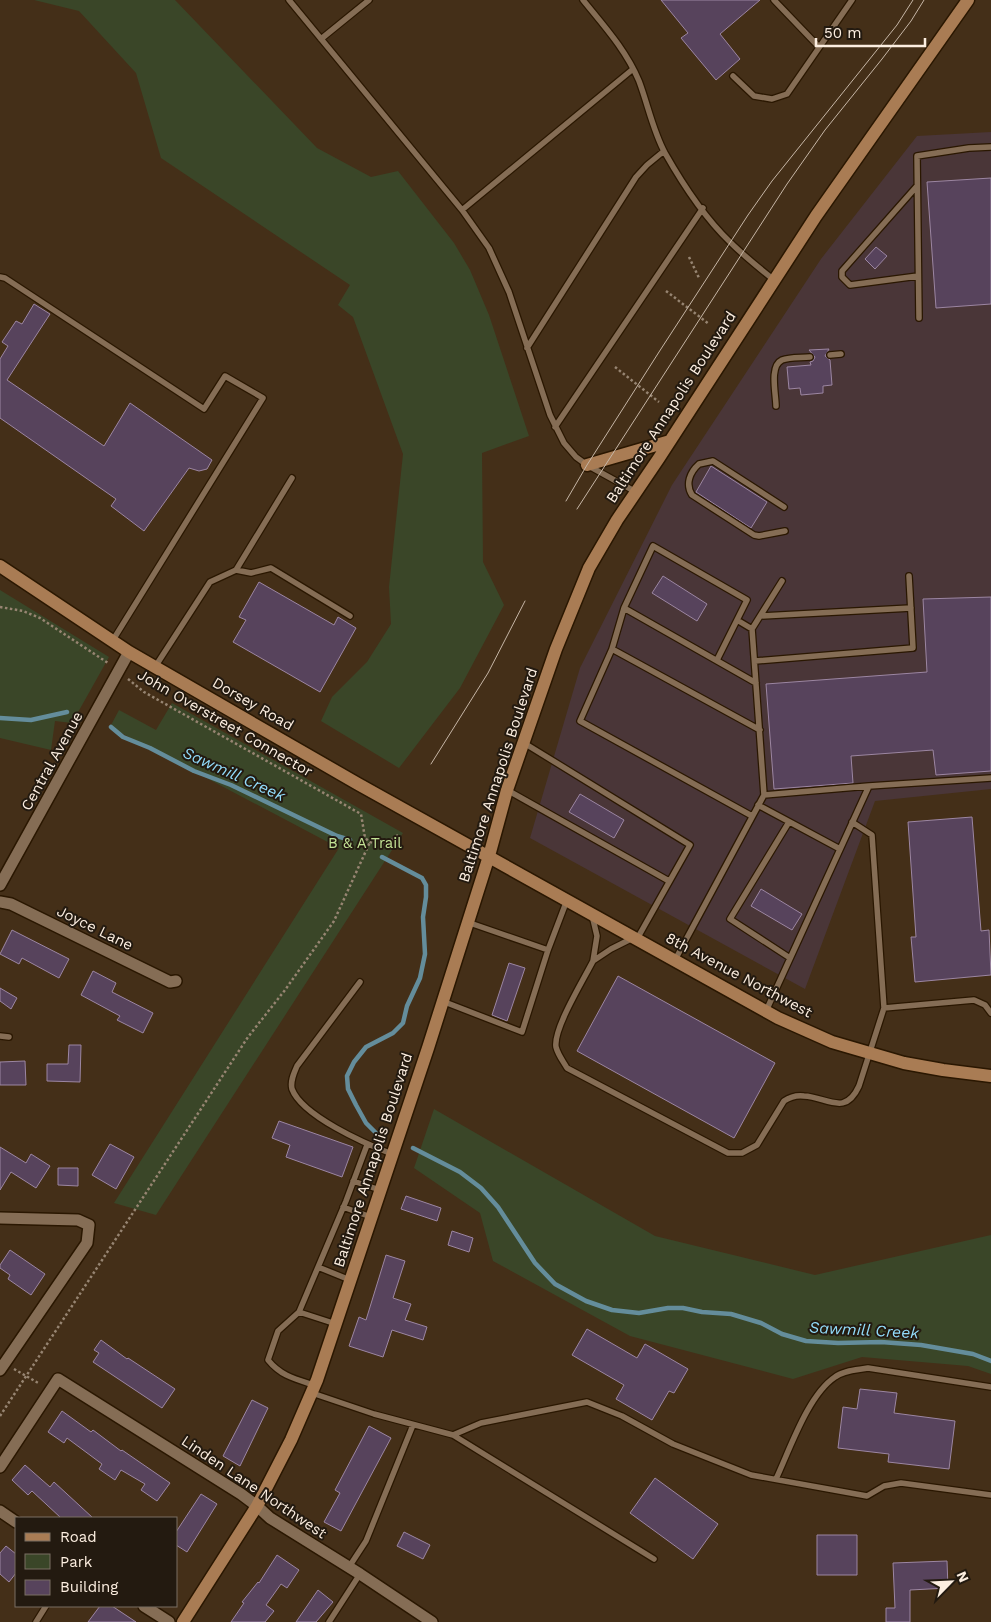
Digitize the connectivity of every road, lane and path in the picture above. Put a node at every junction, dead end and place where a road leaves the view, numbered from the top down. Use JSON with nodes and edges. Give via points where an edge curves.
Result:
{"nodes":[{"id":1,"x":289,"y":0,"type":"edge"},
{"id":2,"x":369,"y":0,"type":"edge"},
{"id":3,"x":582,"y":0,"type":"edge"},
{"id":4,"x":774,"y":0,"type":"edge"},
{"id":5,"x":852,"y":0,"type":"edge"},
{"id":6,"x":968,"y":0,"type":"edge"},
{"id":7,"x":321,"y":39,"type":"junction"},
{"id":8,"x":819,"y":47,"type":"junction"},
{"id":9,"x":633,"y":68,"type":"junction"},
{"id":10,"x":733,"y":76,"type":"dead end"},
{"id":11,"x":991,"y":147,"type":"edge"},
{"id":12,"x":664,"y":151,"type":"junction"},
{"id":13,"x":917,"y":186,"type":"junction"},
{"id":14,"x":702,"y":208,"type":"junction"},
{"id":15,"x":462,"y":210,"type":"junction"},
{"id":16,"x":689,"y":257,"type":"dead end"},
{"id":17,"x":918,"y":276,"type":"junction"},
{"id":18,"x":0,"y":278,"type":"edge"},
{"id":19,"x":699,"y":278,"type":"dead end"},
{"id":20,"x":774,"y":280,"type":"junction"},
{"id":21,"x":666,"y":291,"type":"dead end"},
{"id":22,"x":919,"y":318,"type":"dead end"},
{"id":23,"x":709,"y":324,"type":"dead end"},
{"id":24,"x":528,"y":348,"type":"junction"},
{"id":25,"x":841,"y":354,"type":"dead end"},
{"id":26,"x":830,"y":355,"type":"dead end"},
{"id":27,"x":810,"y":357,"type":"dead end"},
{"id":28,"x":615,"y":367,"type":"dead end"},
{"id":29,"x":660,"y":402,"type":"dead end"},
{"id":30,"x":776,"y":406,"type":"dead end"},
{"id":31,"x":555,"y":427,"type":"junction"},
{"id":32,"x":670,"y":441,"type":"junction"},
{"id":33,"x":587,"y":465,"type":"junction"},
{"id":34,"x":292,"y":478,"type":"dead end"},
{"id":35,"x":636,"y":492,"type":"junction"},
{"id":36,"x":784,"y":506,"type":"dead end"},
{"id":37,"x":785,"y":530,"type":"dead end"},
{"id":38,"x":2,"y":567,"type":"edge"},
{"id":39,"x":236,"y":570,"type":"junction"},
{"id":40,"x":909,"y":576,"type":"dead end"},
{"id":41,"x":782,"y":581,"type":"dead end"},
{"id":42,"x":0,"y":607,"type":"edge"},
{"id":43,"x":624,"y":608,"type":"junction"},
{"id":44,"x":910,"y":608,"type":"junction"},
{"id":45,"x":350,"y":616,"type":"dead end"},
{"id":46,"x":760,"y":616,"type":"junction"},
{"id":47,"x":737,"y":620,"type":"junction"},
{"id":48,"x":752,"y":629,"type":"junction"},
{"id":49,"x":112,"y":641,"type":"junction"},
{"id":50,"x":612,"y":649,"type":"junction"},
{"id":51,"x":129,"y":652,"type":"junction"},
{"id":52,"x":717,"y":660,"type":"junction"},
{"id":53,"x":755,"y":662,"type":"junction"},
{"id":54,"x":155,"y":667,"type":"junction"},
{"id":55,"x":118,"y":671,"type":"junction"},
{"id":56,"x":756,"y":682,"type":"junction"},
{"id":57,"x":760,"y":730,"type":"junction"},
{"id":58,"x":523,"y":742,"type":"junction"},
{"id":59,"x":991,"y":778,"type":"edge"},
{"id":60,"x":869,"y":786,"type":"junction"},
{"id":61,"x":507,"y":790,"type":"junction"},
{"id":62,"x":764,"y":794,"type":"junction"},
{"id":63,"x":758,"y":805,"type":"junction"},
{"id":64,"x":752,"y":816,"type":"junction"},
{"id":65,"x":789,"y":822,"type":"junction"},
{"id":66,"x":852,"y":822,"type":"junction"},
{"id":67,"x":398,"y":835,"type":"dead end"},
{"id":68,"x":370,"y":842,"type":"junction"},
{"id":69,"x":840,"y":849,"type":"junction"},
{"id":70,"x":489,"y":856,"type":"junction"},
{"id":71,"x":669,"y":881,"type":"junction"},
{"id":72,"x":0,"y":885,"type":"edge"},
{"id":73,"x":567,"y":900,"type":"junction"},
{"id":74,"x":0,"y":902,"type":"edge"},
{"id":75,"x":591,"y":913,"type":"junction"},
{"id":76,"x":468,"y":922,"type":"junction"},
{"id":77,"x":635,"y":938,"type":"junction"},
{"id":78,"x":548,"y":950,"type":"junction"},
{"id":79,"x":790,"y":958,"type":"junction"},
{"id":80,"x":675,"y":960,"type":"junction"},
{"id":81,"x":594,"y":961,"type":"junction"},
{"id":82,"x":176,"y":981,"type":"dead end"},
{"id":83,"x":360,"y":982,"type":"dead end"},
{"id":84,"x":442,"y":1001,"type":"junction"},
{"id":85,"x":884,"y":1008,"type":"junction"},
{"id":86,"x":766,"y":1011,"type":"junction"},
{"id":87,"x":991,"y":1013,"type":"edge"},
{"id":88,"x":0,"y":1036,"type":"edge"},
{"id":89,"x":9,"y":1037,"type":"dead end"},
{"id":90,"x":869,"y":1052,"type":"junction"},
{"id":91,"x":991,"y":1076,"type":"edge"},
{"id":92,"x":367,"y":1145,"type":"junction"},
{"id":93,"x":392,"y":1154,"type":"junction"},
{"id":94,"x":353,"y":1181,"type":"junction"},
{"id":95,"x":380,"y":1190,"type":"junction"},
{"id":96,"x":343,"y":1206,"type":"junction"},
{"id":97,"x":371,"y":1216,"type":"junction"},
{"id":98,"x":0,"y":1218,"type":"edge"},
{"id":99,"x":318,"y":1267,"type":"junction"},
{"id":100,"x":350,"y":1280,"type":"junction"},
{"id":101,"x":299,"y":1312,"type":"junction"},
{"id":102,"x":336,"y":1324,"type":"junction"},
{"id":103,"x":3,"y":1360,"type":"edge"},
{"id":104,"x":26,"y":1376,"type":"junction"},
{"id":105,"x":991,"y":1386,"type":"edge"},
{"id":106,"x":313,"y":1389,"type":"junction"},
{"id":107,"x":50,"y":1390,"type":"junction"},
{"id":108,"x":0,"y":1416,"type":"edge"},
{"id":109,"x":413,"y":1425,"type":"junction"},
{"id":110,"x":453,"y":1435,"type":"junction"},
{"id":111,"x":0,"y":1466,"type":"edge"},
{"id":112,"x":776,"y":1479,"type":"junction"},
{"id":113,"x":991,"y":1495,"type":"edge"},
{"id":114,"x":257,"y":1506,"type":"junction"},
{"id":115,"x":0,"y":1511,"type":"edge"},
{"id":116,"x":15,"y":1521,"type":"edge"},
{"id":117,"x":654,"y":1559,"type":"dead end"},
{"id":118,"x":349,"y":1567,"type":"junction"},
{"id":119,"x":360,"y":1574,"type":"junction"},
{"id":120,"x":45,"y":1607,"type":"edge"},
{"id":121,"x":146,"y":1607,"type":"edge"},
{"id":122,"x":36,"y":1622,"type":"edge"},
{"id":123,"x":169,"y":1622,"type":"edge"},
{"id":124,"x":183,"y":1622,"type":"edge"},
{"id":125,"x":330,"y":1622,"type":"edge"},
{"id":126,"x":432,"y":1622,"type":"edge"}],
"edges":[{"from":1,"to":7,"type":"lane"},
{"from":2,"to":7,"type":"lane"},
{"from":3,"to":9,"type":"lane","via":[[619,45]]},
{"from":4,"to":8,"type":"lane"},
{"from":5,"to":8,"type":"lane"},
{"from":6,"to":20,"type":"main road","name":"Baltimore Annapolis Boulevard","via":[[838,182]]},
{"from":7,"to":15,"type":"lane"},
{"from":8,"to":10,"type":"lane","via":[[787,94],[772,99],[754,96]]},
{"from":9,"to":12,"type":"lane"},
{"from":9,"to":15,"type":"lane"},
{"from":11,"to":13,"type":"lane","via":[[917,156]]},
{"from":12,"to":14,"type":"lane"},
{"from":12,"to":24,"type":"lane","via":[[636,177]]},
{"from":13,"to":17,"type":"lane"},
{"from":13,"to":17,"type":"lane","via":[[842,271],[842,277],[850,285]]},
{"from":14,"to":20,"type":"lane","via":[[730,242]]},
{"from":14,"to":31,"type":"lane"},
{"from":15,"to":24,"type":"lane","via":[[484,240],[500,270]]},
{"from":16,"to":19,"type":"path"},
{"from":17,"to":22,"type":"lane"},
{"from":18,"to":49,"type":"lane","via":[[5,278],[204,409],[225,376],[263,398]]},
{"from":20,"to":32,"type":"main road","name":"Baltimore Annapolis Boulevard"},
{"from":21,"to":23,"type":"path"},
{"from":24,"to":31,"type":"lane"},
{"from":25,"to":26,"type":"lane"},
{"from":27,"to":30,"type":"lane","via":[[784,359],[777,363],[774,370]]},
{"from":28,"to":29,"type":"path"},
{"from":31,"to":33,"type":"lane","via":[[570,450]]},
{"from":32,"to":33,"type":"main road"},
{"from":32,"to":35,"type":"main road","name":"Baltimore Annapolis Boulevard"},
{"from":33,"to":35,"type":"lane"},
{"from":34,"to":39,"type":"lane"},
{"from":35,"to":58,"type":"main road","name":"Baltimore Annapolis Boulevard","via":[[589,568]]},
{"from":36,"to":37,"type":"lane","via":[[713,461],[699,464],[689,478],[692,495],[754,535]]},
{"from":38,"to":49,"type":"main road","name":"Dorsey Road"},
{"from":39,"to":45,"type":"lane","via":[[251,573],[272,568]]},
{"from":39,"to":54,"type":"lane","via":[[210,582]]},
{"from":40,"to":44,"type":"lane"},
{"from":41,"to":46,"type":"lane"},
{"from":42,"to":55,"type":"path","name":"John Overstreet Connector","via":[[40,618]]},
{"from":43,"to":47,"type":"lane","via":[[653,546],[747,600]]},
{"from":43,"to":50,"type":"lane"},
{"from":43,"to":52,"type":"lane"},
{"from":44,"to":46,"type":"lane"},
{"from":44,"to":53,"type":"lane","via":[[913,648]]},
{"from":46,"to":48,"type":"lane"},
{"from":47,"to":48,"type":"lane"},
{"from":47,"to":52,"type":"lane"},
{"from":48,"to":53,"type":"lane"},
{"from":49,"to":51,"type":"main road","name":"Dorsey Road"},
{"from":50,"to":57,"type":"lane"},
{"from":50,"to":64,"type":"lane","via":[[580,721]]},
{"from":51,"to":54,"type":"main road","name":"Dorsey Road"},
{"from":51,"to":55,"type":"street","name":"Central Avenue"},
{"from":52,"to":56,"type":"lane"},
{"from":53,"to":56,"type":"lane"},
{"from":54,"to":70,"type":"main road","name":"Dorsey Road"},
{"from":55,"to":68,"type":"path","name":"John Overstreet Connector","via":[[144,692],[361,814],[365,838]]},
{"from":55,"to":72,"type":"street","name":"Central Avenue"},
{"from":56,"to":57,"type":"lane"},
{"from":57,"to":62,"type":"lane"},
{"from":58,"to":61,"type":"main road","name":"Baltimore Annapolis Boulevard"},
{"from":58,"to":71,"type":"lane","via":[[690,845]]},
{"from":59,"to":60,"type":"lane"},
{"from":60,"to":62,"type":"lane"},
{"from":60,"to":66,"type":"lane"},
{"from":61,"to":70,"type":"main road","name":"Baltimore Annapolis Boulevard"},
{"from":61,"to":71,"type":"lane"},
{"from":62,"to":63,"type":"lane"},
{"from":63,"to":64,"type":"lane"},
{"from":63,"to":65,"type":"lane"},
{"from":64,"to":80,"type":"lane"},
{"from":65,"to":69,"type":"lane"},
{"from":65,"to":79,"type":"lane","via":[[730,919]]},
{"from":66,"to":69,"type":"lane"},
{"from":66,"to":85,"type":"lane","via":[[872,835]]},
{"from":67,"to":68,"type":"path","via":[[383,846]]},
{"from":68,"to":104,"type":"path","via":[[334,920],[248,1037]]},
{"from":69,"to":79,"type":"lane"},
{"from":70,"to":73,"type":"main road","name":"8th Avenue Northwest"},
{"from":70,"to":76,"type":"main road","name":"Baltimore Annapolis Boulevard"},
{"from":71,"to":77,"type":"lane"},
{"from":73,"to":75,"type":"main road","name":"8th Avenue Northwest"},
{"from":73,"to":78,"type":"lane"},
{"from":74,"to":82,"type":"street","name":"Joyce Lane","via":[[12,904],[170,982]]},
{"from":75,"to":77,"type":"main road","name":"8th Avenue Northwest"},
{"from":75,"to":81,"type":"lane","via":[[597,936]]},
{"from":76,"to":78,"type":"lane"},
{"from":76,"to":84,"type":"main road","name":"Baltimore Annapolis Boulevard"},
{"from":77,"to":80,"type":"main road","name":"8th Avenue Northwest"},
{"from":77,"to":81,"type":"lane"},
{"from":78,"to":84,"type":"lane","via":[[522,1032]]},
{"from":79,"to":86,"type":"lane"},
{"from":80,"to":86,"type":"main road","name":"8th Avenue Northwest"},
{"from":81,"to":90,"type":"lane","via":[[557,1033],[556,1046],[567,1068],[728,1153],[742,1153],[757,1145],[784,1101],[792,1097],[804,1096],[839,1104],[846,1102],[859,1086]]},
{"from":83,"to":92,"type":"lane","via":[[297,1066],[291,1087],[311,1112]]},
{"from":84,"to":93,"type":"main road","name":"Baltimore Annapolis Boulevard"},
{"from":85,"to":87,"type":"lane","via":[[974,1000],[985,1005]]},
{"from":85,"to":90,"type":"lane"},
{"from":86,"to":90,"type":"main road","name":"8th Avenue Northwest","via":[[832,1042]]},
{"from":88,"to":89,"type":"lane"},
{"from":90,"to":91,"type":"main road","name":"8th Avenue Northwest","via":[[904,1063]]},
{"from":92,"to":93,"type":"lane"},
{"from":92,"to":94,"type":"lane"},
{"from":93,"to":95,"type":"main road","name":"Baltimore Annapolis Boulevard"},
{"from":94,"to":95,"type":"lane"},
{"from":94,"to":96,"type":"lane"},
{"from":95,"to":97,"type":"main road","name":"Baltimore Annapolis Boulevard"},
{"from":96,"to":97,"type":"lane"},
{"from":96,"to":99,"type":"lane"},
{"from":97,"to":100,"type":"main road","name":"Baltimore Annapolis Boulevard"},
{"from":98,"to":103,"type":"street","via":[[78,1220],[89,1225],[87,1243]]},
{"from":99,"to":100,"type":"lane"},
{"from":99,"to":101,"type":"lane"},
{"from":100,"to":102,"type":"main road","name":"Baltimore Annapolis Boulevard"},
{"from":101,"to":102,"type":"lane"},
{"from":101,"to":106,"type":"lane","via":[[278,1331],[268,1360],[283,1374]]},
{"from":102,"to":106,"type":"main road","name":"Baltimore Annapolis Boulevard"},
{"from":103,"to":104,"type":"path"},
{"from":104,"to":107,"type":"path"},
{"from":104,"to":108,"type":"path"},
{"from":105,"to":112,"type":"lane","via":[[868,1368],[836,1376],[821,1389],[802,1421]]},
{"from":106,"to":109,"type":"lane","via":[[374,1414]]},
{"from":106,"to":114,"type":"main road","name":"Baltimore Annapolis Boulevard"},
{"from":107,"to":111,"type":"street"},
{"from":107,"to":114,"type":"street","name":"Linden Lane Northwest","via":[[58,1379]]},
{"from":109,"to":110,"type":"lane"},
{"from":109,"to":118,"type":"lane","via":[[366,1541]]},
{"from":110,"to":112,"type":"lane","via":[[481,1423],[587,1402],[622,1416],[673,1444],[751,1475]]},
{"from":110,"to":117,"type":"lane"},
{"from":112,"to":113,"type":"lane","via":[[867,1496],[884,1486],[901,1483]]},
{"from":114,"to":118,"type":"street","name":"Linden Lane Northwest","via":[[270,1518]]},
{"from":114,"to":124,"type":"main road","name":"Baltimore Annapolis Boulevard"},
{"from":115,"to":116,"type":"street"},
{"from":118,"to":119,"type":"street","name":"Linden Lane Northwest"},
{"from":119,"to":125,"type":"lane"},
{"from":119,"to":126,"type":"street","name":"Linden Lane Northwest"},
{"from":120,"to":122,"type":"lane"},
{"from":121,"to":123,"type":"street"}]}
